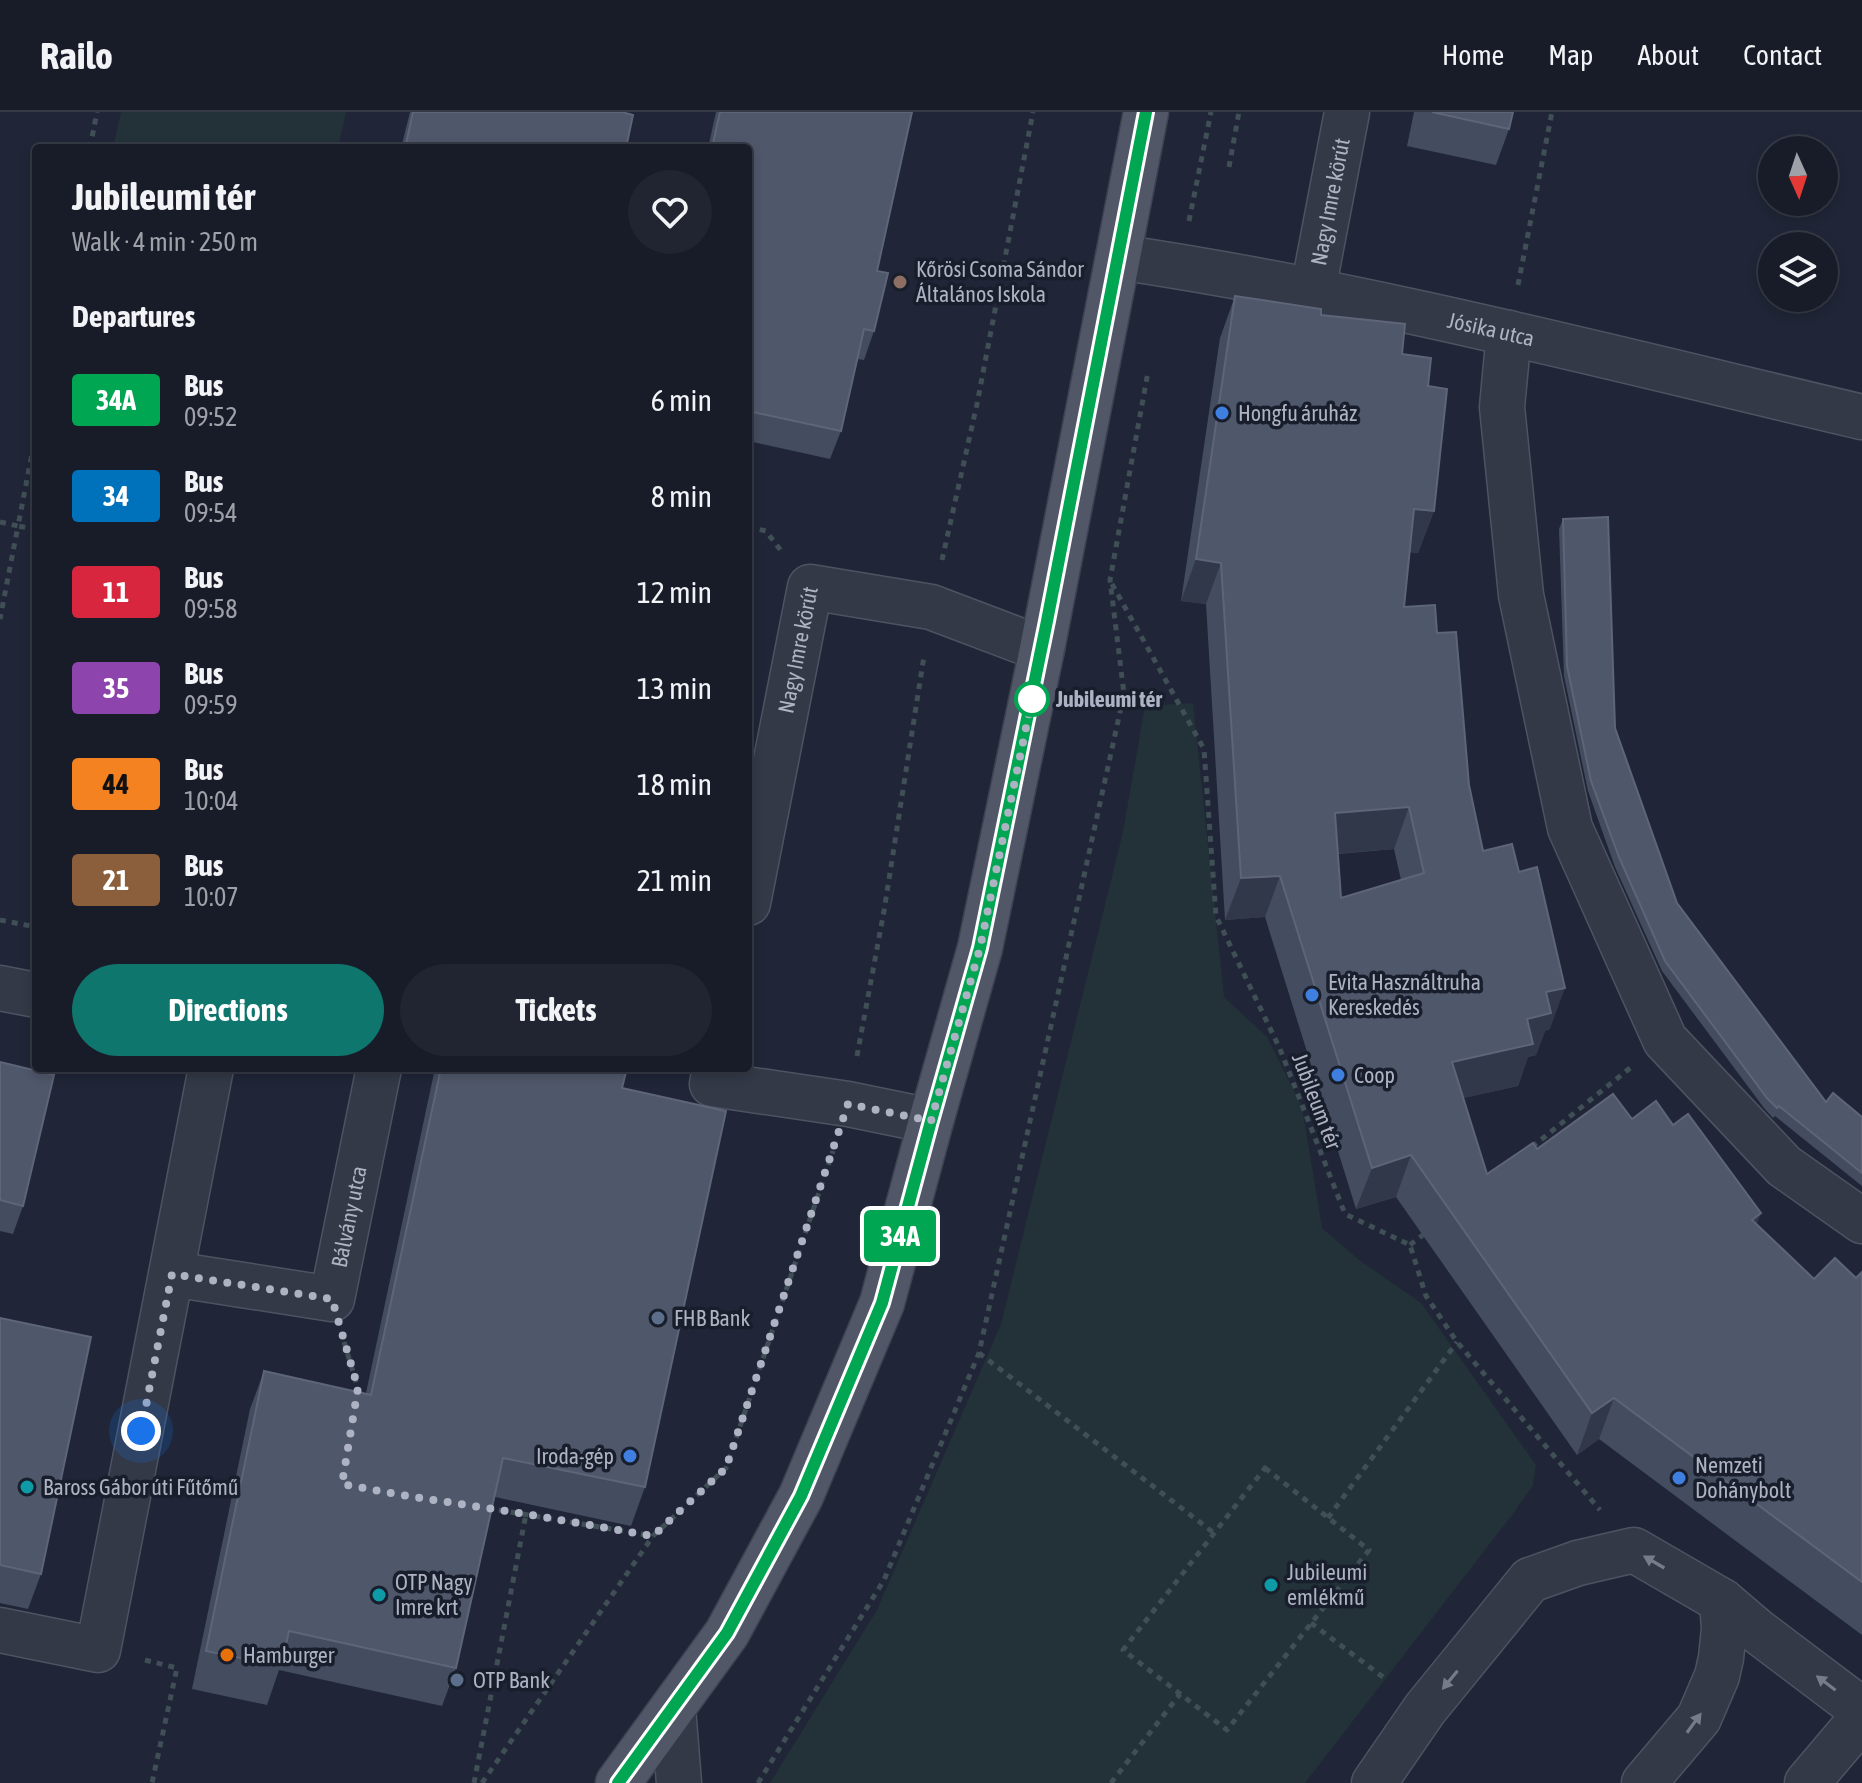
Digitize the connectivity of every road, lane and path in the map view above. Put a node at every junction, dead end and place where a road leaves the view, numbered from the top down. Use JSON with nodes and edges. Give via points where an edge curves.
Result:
{"nodes":[{"id":1,"x":97,"y":112,"type":"edge"},
{"id":2,"x":1033,"y":112,"type":"edge"},
{"id":3,"x":1146,"y":112,"type":"edge"},
{"id":4,"x":1211,"y":112,"type":"edge"},
{"id":5,"x":1239,"y":112,"type":"edge"},
{"id":6,"x":1347,"y":112,"type":"edge"},
{"id":7,"x":1552,"y":112,"type":"edge"},
{"id":8,"x":91,"y":144,"type":"edge"},
{"id":9,"x":1229,"y":167,"type":"dead end"},
{"id":10,"x":1118,"y":257,"type":"junction"},
{"id":11,"x":1180,"y":266,"type":"junction"},
{"id":12,"x":1313,"y":290,"type":"junction"},
{"id":13,"x":1509,"y":333,"type":"junction"},
{"id":14,"x":1150,"y":361,"type":"dead end"},
{"id":15,"x":1862,"y":417,"type":"edge"},
{"id":16,"x":32,"y":454,"type":"edge"},
{"id":17,"x":0,"y":522,"type":"edge"},
{"id":18,"x":18,"y":526,"type":"junction"},
{"id":19,"x":32,"y":528,"type":"edge"},
{"id":20,"x":1110,"y":580,"type":"junction"},
{"id":21,"x":931,"y":607,"type":"junction"},
{"id":22,"x":0,"y":619,"type":"edge"},
{"id":23,"x":1042,"y":649,"type":"junction"},
{"id":24,"x":752,"y":883,"type":"edge"},
{"id":25,"x":0,"y":920,"type":"edge"},
{"id":26,"x":32,"y":926,"type":"edge"},
{"id":27,"x":0,"y":988,"type":"edge"},
{"id":28,"x":32,"y":994,"type":"edge"},
{"id":29,"x":1665,"y":1040,"type":"junction"},
{"id":30,"x":210,"y":1072,"type":"edge"},
{"id":31,"x":378,"y":1072,"type":"edge"},
{"id":32,"x":714,"y":1072,"type":"edge"},
{"id":33,"x":848,"y":1104,"type":"junction"},
{"id":34,"x":931,"y":1121,"type":"junction"},
{"id":35,"x":1532,"y":1148,"type":"edge"},
{"id":36,"x":1862,"y":1221,"type":"edge"},
{"id":37,"x":1434,"y":1226,"type":"edge"},
{"id":38,"x":1410,"y":1245,"type":"junction"},
{"id":39,"x":172,"y":1274,"type":"junction"},
{"id":40,"x":332,"y":1299,"type":"junction"},
{"id":41,"x":1457,"y":1342,"type":"junction"},
{"id":42,"x":979,"y":1353,"type":"junction"},
{"id":43,"x":356,"y":1403,"type":"edge"},
{"id":44,"x":479,"y":1507,"type":"edge"},
{"id":45,"x":526,"y":1514,"type":"junction"},
{"id":46,"x":1328,"y":1518,"type":"junction"},
{"id":47,"x":1214,"y":1533,"type":"junction"},
{"id":48,"x":653,"y":1536,"type":"junction"},
{"id":49,"x":1634,"y":1550,"type":"junction"},
{"id":50,"x":1722,"y":1601,"type":"junction"},
{"id":51,"x":1311,"y":1623,"type":"junction"},
{"id":52,"x":0,"y":1630,"type":"edge"},
{"id":53,"x":98,"y":1650,"type":"junction"},
{"id":54,"x":1394,"y":1684,"type":"dead end"},
{"id":55,"x":1180,"y":1694,"type":"junction"},
{"id":56,"x":673,"y":1708,"type":"junction"},
{"id":57,"x":1862,"y":1710,"type":"edge"},
{"id":58,"x":1862,"y":1718,"type":"edge"},
{"id":59,"x":152,"y":1783,"type":"edge"},
{"id":60,"x":474,"y":1783,"type":"edge"},
{"id":61,"x":482,"y":1783,"type":"edge"},
{"id":62,"x":618,"y":1783,"type":"edge"},
{"id":63,"x":679,"y":1783,"type":"edge"},
{"id":64,"x":758,"y":1783,"type":"edge"},
{"id":65,"x":1111,"y":1783,"type":"edge"},
{"id":66,"x":1374,"y":1783,"type":"edge"},
{"id":67,"x":1644,"y":1783,"type":"edge"},
{"id":68,"x":1807,"y":1783,"type":"edge"}],
"edges":[{"from":1,"to":8,"type":"path"},
{"from":2,"to":21,"type":"path","via":[[977,404]]},
{"from":3,"to":10,"type":"main road"},
{"from":4,"to":11,"type":"path"},
{"from":5,"to":9,"type":"path"},
{"from":6,"to":12,"type":"street","name":"Nagy Imre körút"},
{"from":7,"to":13,"type":"path"},
{"from":10,"to":11,"type":"street","name":"Jósika utca"},
{"from":10,"to":23,"type":"main road"},
{"from":11,"to":12,"type":"street","name":"Jósika utca"},
{"from":12,"to":13,"type":"street","name":"Jósika utca"},
{"from":13,"to":15,"type":"street","name":"Jósika utca"},
{"from":13,"to":29,"type":"street","via":[[1502,407],[1521,595],[1570,828]]},
{"from":14,"to":20,"type":"path"},
{"from":16,"to":18,"type":"path"},
{"from":17,"to":18,"type":"path"},
{"from":18,"to":19,"type":"path"},
{"from":18,"to":22,"type":"path"},
{"from":20,"to":38,"type":"path","name":"Jubileum tér","via":[[1204,749],[1216,916],[1280,1049],[1345,1214]]},
{"from":20,"to":42,"type":"path","via":[[1124,694]]},
{"from":21,"to":23,"type":"street","name":"Nagy Imre körút"},
{"from":21,"to":24,"type":"street","name":"Nagy Imre körút","via":[[810,587]]},
{"from":21,"to":33,"type":"path"},
{"from":23,"to":34,"type":"main road","via":[[980,948]]},
{"from":25,"to":26,"type":"path"},
{"from":27,"to":28,"type":"street"},
{"from":29,"to":35,"type":"path"},
{"from":29,"to":36,"type":"street","via":[[1784,1166]]},
{"from":30,"to":39,"type":"street"},
{"from":31,"to":40,"type":"street","name":"Bálvány utca"},
{"from":32,"to":33,"type":"street","via":[[712,1084]]},
{"from":33,"to":34,"type":"street"},
{"from":33,"to":48,"type":"path","via":[[726,1468]]},
{"from":34,"to":56,"type":"main road","via":[[882,1303],[801,1496],[727,1633]]},
{"from":37,"to":38,"type":"path"},
{"from":38,"to":41,"type":"path","via":[[1426,1296]]},
{"from":39,"to":40,"type":"street","name":"Bálvány utca"},
{"from":39,"to":53,"type":"street"},
{"from":40,"to":43,"type":"path","via":[[358,1388]]},
{"from":41,"to":46,"type":"path"},
{"from":41,"to":49,"type":"path"},
{"from":42,"to":47,"type":"path"},
{"from":42,"to":64,"type":"path","via":[[884,1580]]},
{"from":44,"to":45,"type":"path"},
{"from":45,"to":48,"type":"path"},
{"from":45,"to":60,"type":"path"},
{"from":46,"to":47,"type":"path","via":[[1265,1468]]},
{"from":46,"to":51,"type":"path","via":[[1369,1550]]},
{"from":47,"to":55,"type":"path","via":[[1123,1650]]},
{"from":48,"to":61,"type":"path"},
{"from":50,"to":49,"type":"street","one_way":true},
{"from":49,"to":66,"type":"street","one_way":true,"via":[[1530,1580],[1425,1709]]},
{"from":57,"to":50,"type":"street","one_way":true},
{"from":67,"to":50,"type":"street","one_way":true,"via":[[1699,1718],[1721,1658]]},
{"from":51,"to":54,"type":"path"},
{"from":51,"to":55,"type":"path","via":[[1227,1730]]},
{"from":52,"to":53,"type":"street"},
{"from":53,"to":59,"type":"path","via":[[177,1668]]},
{"from":55,"to":65,"type":"path"},
{"from":56,"to":62,"type":"main road"},
{"from":56,"to":63,"type":"street"},
{"from":58,"to":68,"type":"street"}]}
